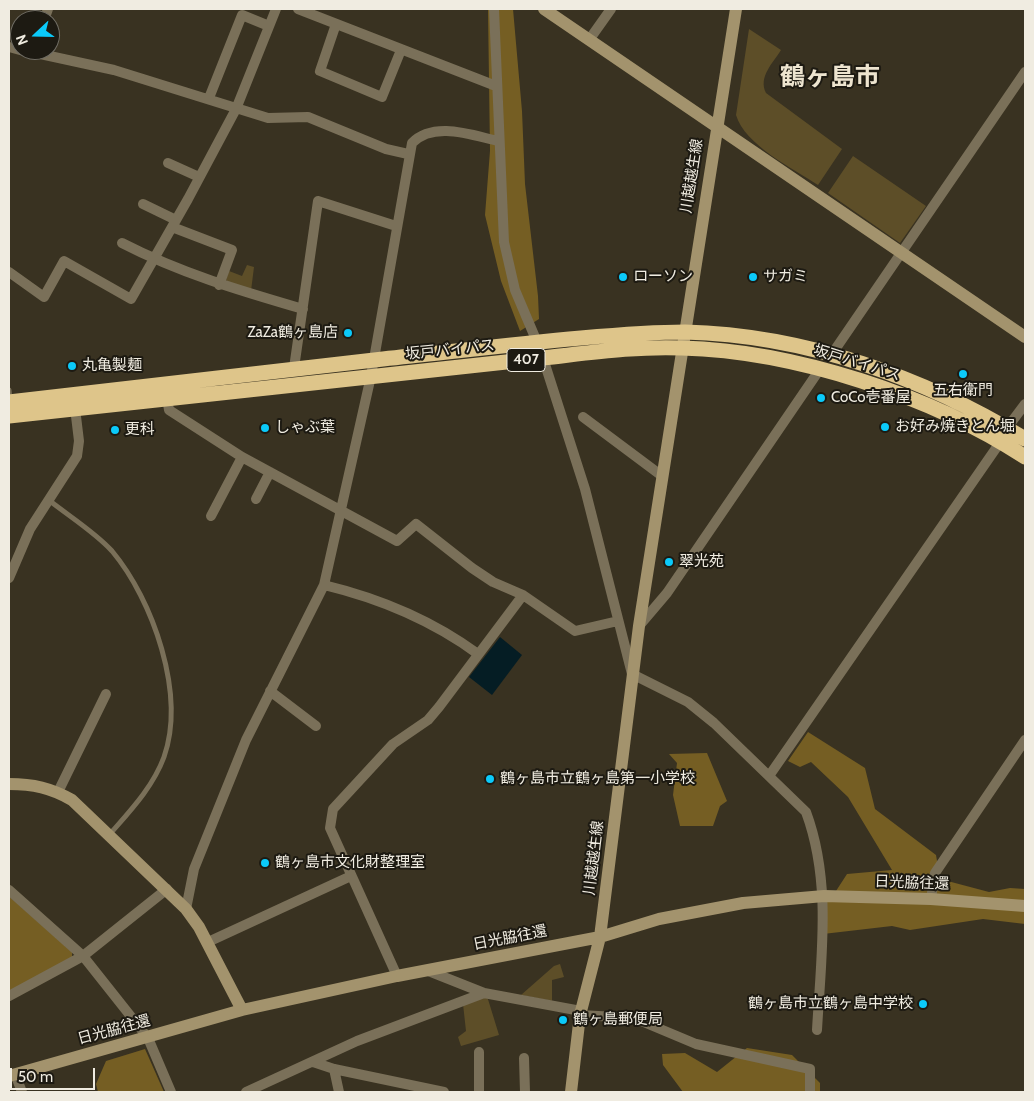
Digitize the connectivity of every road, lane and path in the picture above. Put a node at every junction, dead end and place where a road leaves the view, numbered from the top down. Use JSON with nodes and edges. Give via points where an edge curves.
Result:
{"nodes":[{"id":1,"x":276,"y":9,"type":"edge"},
{"id":2,"x":298,"y":9,"type":"edge"},
{"id":3,"x":494,"y":9,"type":"edge"},
{"id":4,"x":544,"y":9,"type":"edge"},
{"id":5,"x":611,"y":9,"type":"edge"},
{"id":6,"x":736,"y":9,"type":"edge"},
{"id":7,"x":336,"y":24,"type":"junction"},
{"id":8,"x":269,"y":26,"type":"junction"},
{"id":9,"x":589,"y":40,"type":"junction"},
{"id":10,"x":401,"y":50,"type":"junction"},
{"id":11,"x":60,"y":57,"type":"edge"},
{"id":12,"x":1025,"y":72,"type":"edge"},
{"id":13,"x":496,"y":86,"type":"junction"},
{"id":14,"x":209,"y":98,"type":"junction"},
{"id":15,"x":236,"y":109,"type":"junction"},
{"id":16,"x":716,"y":125,"type":"junction"},
{"id":17,"x":498,"y":141,"type":"junction"},
{"id":18,"x":408,"y":154,"type":"junction"},
{"id":19,"x":168,"y":162,"type":"dead end"},
{"id":20,"x":199,"y":177,"type":"junction"},
{"id":21,"x":144,"y":204,"type":"dead end"},
{"id":22,"x":174,"y":223,"type":"junction"},
{"id":23,"x":396,"y":226,"type":"junction"},
{"id":24,"x":122,"y":243,"type":"dead end"},
{"id":25,"x":903,"y":252,"type":"junction"},
{"id":26,"x":154,"y":260,"type":"junction"},
{"id":27,"x":9,"y":272,"type":"edge"},
{"id":28,"x":219,"y":285,"type":"junction"},
{"id":29,"x":303,"y":308,"type":"junction"},
{"id":30,"x":685,"y":332,"type":"junction"},
{"id":31,"x":1025,"y":337,"type":"edge"},
{"id":32,"x":537,"y":342,"type":"junction"},
{"id":33,"x":683,"y":348,"type":"junction"},
{"id":34,"x":832,"y":354,"type":"junction"},
{"id":35,"x":543,"y":358,"type":"junction"},
{"id":36,"x":373,"y":360,"type":"junction"},
{"id":37,"x":294,"y":368,"type":"junction"},
{"id":38,"x":820,"y":369,"type":"junction"},
{"id":39,"x":371,"y":376,"type":"junction"},
{"id":40,"x":167,"y":398,"type":"junction"},
{"id":41,"x":9,"y":402,"type":"edge"},
{"id":42,"x":1025,"y":404,"type":"edge"},
{"id":43,"x":75,"y":408,"type":"junction"},
{"id":44,"x":583,"y":417,"type":"dead end"},
{"id":45,"x":1004,"y":434,"type":"junction"},
{"id":46,"x":1025,"y":439,"type":"edge"},
{"id":47,"x":242,"y":457,"type":"junction"},
{"id":48,"x":1025,"y":457,"type":"edge"},
{"id":49,"x":270,"y":472,"type":"junction"},
{"id":50,"x":662,"y":476,"type":"junction"},
{"id":51,"x":256,"y":499,"type":"dead end"},
{"id":52,"x":50,"y":501,"type":"junction"},
{"id":53,"x":342,"y":512,"type":"junction"},
{"id":54,"x":212,"y":516,"type":"dead end"},
{"id":55,"x":9,"y":578,"type":"edge"},
{"id":56,"x":324,"y":585,"type":"junction"},
{"id":57,"x":523,"y":595,"type":"junction"},
{"id":58,"x":618,"y":621,"type":"junction"},
{"id":59,"x":639,"y":626,"type":"junction"},
{"id":60,"x":478,"y":654,"type":"junction"},
{"id":61,"x":632,"y":674,"type":"junction"},
{"id":62,"x":270,"y":692,"type":"junction"},
{"id":63,"x":106,"y":694,"type":"dead end"},
{"id":64,"x":316,"y":726,"type":"dead end"},
{"id":65,"x":1025,"y":740,"type":"edge"},
{"id":66,"x":769,"y":776,"type":"junction"},
{"id":67,"x":9,"y":784,"type":"edge"},
{"id":68,"x":58,"y":792,"type":"junction"},
{"id":69,"x":109,"y":835,"type":"junction"},
{"id":70,"x":351,"y":876,"type":"junction"},
{"id":71,"x":167,"y":889,"type":"junction"},
{"id":72,"x":9,"y":890,"type":"edge"},
{"id":73,"x":824,"y":896,"type":"junction"},
{"id":74,"x":931,"y":899,"type":"junction"},
{"id":75,"x":1025,"y":906,"type":"edge"},
{"id":76,"x":186,"y":909,"type":"junction"},
{"id":77,"x":600,"y":937,"type":"junction"},
{"id":78,"x":208,"y":942,"type":"junction"},
{"id":79,"x":83,"y":956,"type":"junction"},
{"id":80,"x":426,"y":970,"type":"junction"},
{"id":81,"x":397,"y":976,"type":"junction"},
{"id":82,"x":484,"y":993,"type":"junction"},
{"id":83,"x":9,"y":996,"type":"edge"},
{"id":84,"x":242,"y":1010,"type":"junction"},
{"id":85,"x":580,"y":1013,"type":"junction"},
{"id":86,"x":817,"y":1030,"type":"dead end"},
{"id":87,"x":148,"y":1038,"type":"junction"},
{"id":88,"x":479,"y":1052,"type":"dead end"},
{"id":89,"x":524,"y":1058,"type":"dead end"},
{"id":90,"x":312,"y":1062,"type":"junction"},
{"id":91,"x":334,"y":1069,"type":"junction"},
{"id":92,"x":12,"y":1075,"type":"edge"},
{"id":93,"x":22,"y":1092,"type":"edge"},
{"id":94,"x":171,"y":1092,"type":"edge"},
{"id":95,"x":246,"y":1092,"type":"edge"},
{"id":96,"x":339,"y":1092,"type":"edge"},
{"id":97,"x":444,"y":1092,"type":"edge"},
{"id":98,"x":478,"y":1092,"type":"edge"},
{"id":99,"x":525,"y":1092,"type":"edge"},
{"id":100,"x":571,"y":1092,"type":"edge"},
{"id":101,"x":810,"y":1092,"type":"edge"}],
"edges":[{"from":1,"to":8,"type":"street"},
{"from":2,"to":7,"type":"street"},
{"from":3,"to":13,"type":"street"},
{"from":4,"to":9,"type":"street"},
{"from":5,"to":9,"type":"street"},
{"from":6,"to":16,"type":"street","name":"川越越生線"},
{"from":7,"to":10,"type":"street"},
{"from":7,"to":10,"type":"street","via":[[320,71],[382,97]]},
{"from":8,"to":14,"type":"street","via":[[242,15]]},
{"from":8,"to":15,"type":"street"},
{"from":9,"to":16,"type":"street"},
{"from":10,"to":13,"type":"street"},
{"from":11,"to":14,"type":"street"},
{"from":12,"to":25,"type":"street"},
{"from":13,"to":17,"type":"street"},
{"from":14,"to":15,"type":"street"},
{"from":15,"to":18,"type":"street","via":[[268,118],[308,117],[386,149]]},
{"from":15,"to":20,"type":"street"},
{"from":16,"to":25,"type":"street"},
{"from":16,"to":30,"type":"street","name":"川越越生線"},
{"from":17,"to":18,"type":"street","via":[[443,130],[419,136]]},
{"from":17,"to":32,"type":"street","via":[[504,242],[515,290]]},
{"from":18,"to":23,"type":"street"},
{"from":19,"to":20,"type":"street"},
{"from":20,"to":22,"type":"street"},
{"from":21,"to":22,"type":"street"},
{"from":22,"to":26,"type":"street"},
{"from":22,"to":28,"type":"street","via":[[232,250]]},
{"from":23,"to":29,"type":"street","via":[[318,201]]},
{"from":23,"to":36,"type":"street"},
{"from":24,"to":26,"type":"street"},
{"from":25,"to":31,"type":"street"},
{"from":25,"to":34,"type":"street"},
{"from":26,"to":27,"type":"street","via":[[131,299],[64,260],[44,297]]},
{"from":26,"to":28,"type":"street"},
{"from":28,"to":29,"type":"street"},
{"from":29,"to":37,"type":"street"},
{"from":30,"to":32,"type":"highway","name":"坂戸バイパス","number":"407"},
{"from":30,"to":33,"type":"street","name":"川越越生線"},
{"from":30,"to":34,"type":"highway","name":"坂戸バイパス","number":"407","via":[[755,338]]},
{"from":32,"to":36,"type":"highway","name":"坂戸バイパス","number":"407"},
{"from":33,"to":35,"type":"highway","name":"坂戸バイパス","number":"407"},
{"from":33,"to":38,"type":"highway","name":"坂戸バイパス","number":"407","via":[[768,357]]},
{"from":33,"to":50,"type":"street","name":"川越越生線"},
{"from":34,"to":45,"type":"highway","name":"坂戸バイパス","number":"407","via":[[917,382]]},
{"from":35,"to":39,"type":"highway","name":"坂戸バイパス","number":"407"},
{"from":35,"to":58,"type":"street","via":[[585,488]]},
{"from":36,"to":37,"type":"highway","name":"坂戸バイパス","number":"407"},
{"from":36,"to":39,"type":"street"},
{"from":37,"to":41,"type":"highway","name":"坂戸バイパス","number":"407"},
{"from":38,"to":45,"type":"highway","name":"坂戸バイパス","number":"407","via":[[911,398]]},
{"from":38,"to":59,"type":"street","via":[[668,593]]},
{"from":39,"to":40,"type":"highway","name":"坂戸バイパス","number":"407"},
{"from":39,"to":53,"type":"street"},
{"from":40,"to":43,"type":"highway","name":"坂戸バイパス","number":"407"},
{"from":40,"to":47,"type":"street","via":[[169,410]]},
{"from":41,"to":43,"type":"highway","name":"坂戸バイパス","number":"407"},
{"from":42,"to":45,"type":"street"},
{"from":43,"to":52,"type":"street","via":[[79,441],[76,456]]},
{"from":44,"to":50,"type":"street"},
{"from":45,"to":46,"type":"highway","name":"坂戸バイパス","number":"407"},
{"from":45,"to":48,"type":"highway","name":"坂戸バイパス","number":"407"},
{"from":45,"to":66,"type":"street"},
{"from":47,"to":49,"type":"street"},
{"from":47,"to":54,"type":"street"},
{"from":49,"to":51,"type":"street"},
{"from":49,"to":53,"type":"street"},
{"from":50,"to":59,"type":"street","name":"川越越生線"},
{"from":52,"to":55,"type":"street","via":[[30,530]]},
{"from":52,"to":69,"type":"lane","via":[[110,550],[133,579],[154,624],[169,685],[171,723],[164,757],[142,796]]},
{"from":53,"to":56,"type":"street"},
{"from":53,"to":57,"type":"street","via":[[397,541],[416,524],[493,582]]},
{"from":56,"to":60,"type":"street","via":[[382,603],[450,634]]},
{"from":56,"to":62,"type":"street"},
{"from":57,"to":58,"type":"street","via":[[575,631]]},
{"from":57,"to":60,"type":"street"},
{"from":58,"to":61,"type":"street"},
{"from":59,"to":61,"type":"street","name":"川越越生線"},
{"from":60,"to":70,"type":"street","via":[[428,720],[393,744],[334,809],[330,828]]},
{"from":61,"to":66,"type":"street","via":[[688,702]]},
{"from":61,"to":77,"type":"street","name":"川越越生線"},
{"from":62,"to":64,"type":"street"},
{"from":62,"to":76,"type":"street","via":[[246,740],[194,869]]},
{"from":63,"to":68,"type":"street"},
{"from":65,"to":74,"type":"street","via":[[935,873]]},
{"from":66,"to":73,"type":"street","via":[[806,812],[813,830]]},
{"from":67,"to":68,"type":"street","via":[[34,784]]},
{"from":68,"to":69,"type":"street","via":[[72,800]]},
{"from":69,"to":71,"type":"street"},
{"from":70,"to":78,"type":"street"},
{"from":70,"to":81,"type":"street"},
{"from":71,"to":76,"type":"street"},
{"from":71,"to":79,"type":"street"},
{"from":72,"to":79,"type":"street"},
{"from":73,"to":74,"type":"street","name":"日光脇往還"},
{"from":73,"to":77,"type":"street","name":"日光脇往還","via":[[743,903],[660,920]]},
{"from":73,"to":86,"type":"street"},
{"from":74,"to":75,"type":"street","name":"日光脇往還"},
{"from":76,"to":78,"type":"street"},
{"from":77,"to":80,"type":"street","name":"日光脇往還"},
{"from":77,"to":85,"type":"street","name":"川越越生線"},
{"from":78,"to":84,"type":"street"},
{"from":79,"to":83,"type":"street"},
{"from":79,"to":87,"type":"street"},
{"from":80,"to":81,"type":"street","name":"日光脇往還"},
{"from":80,"to":82,"type":"street"},
{"from":81,"to":84,"type":"street","name":"日光脇往還"},
{"from":82,"to":85,"type":"street"},
{"from":82,"to":90,"type":"street","via":[[357,1041]]},
{"from":84,"to":87,"type":"street","name":"日光脇往還"},
{"from":85,"to":100,"type":"street","name":"川越越生線"},
{"from":85,"to":101,"type":"street","via":[[634,1018],[696,1044],[810,1069]]},
{"from":87,"to":92,"type":"street","name":"日光脇往還"},
{"from":87,"to":94,"type":"street"},
{"from":88,"to":98,"type":"street"},
{"from":89,"to":99,"type":"street"},
{"from":90,"to":91,"type":"street"},
{"from":90,"to":95,"type":"street"},
{"from":91,"to":96,"type":"street"},
{"from":91,"to":97,"type":"street"},
{"from":92,"to":93,"type":"street"}]}
